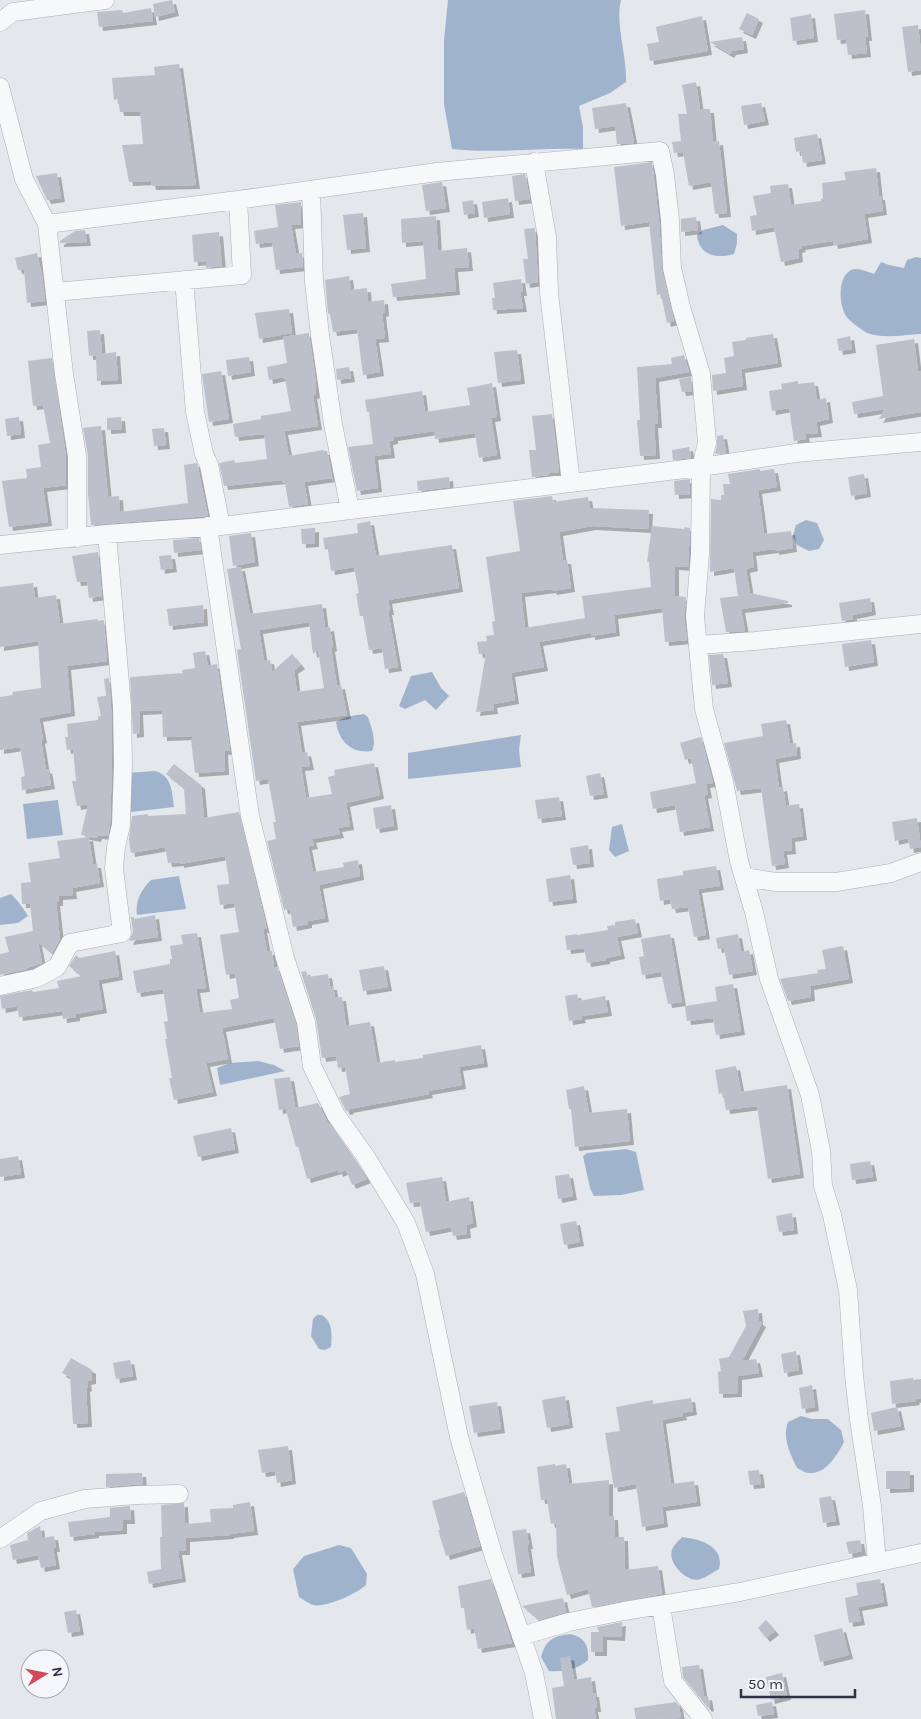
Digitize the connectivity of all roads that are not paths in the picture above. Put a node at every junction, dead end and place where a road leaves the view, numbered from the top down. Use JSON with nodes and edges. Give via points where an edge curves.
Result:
{"nodes":[{"id":1,"x":105,"y":0,"type":"edge"},
{"id":2,"x":0,"y":22,"type":"edge"},
{"id":3,"x":0,"y":87,"type":"edge"},
{"id":4,"x":534,"y":162,"type":"junction"},
{"id":5,"x":311,"y":190,"type":"junction"},
{"id":6,"x":238,"y":200,"type":"junction"},
{"id":7,"x":47,"y":224,"type":"junction"},
{"id":8,"x":184,"y":280,"type":"junction"},
{"id":9,"x":55,"y":292,"type":"junction"},
{"id":10,"x":921,"y":442,"type":"edge"},
{"id":11,"x":701,"y":467,"type":"junction"},
{"id":12,"x":571,"y":483,"type":"junction"},
{"id":13,"x":350,"y":510,"type":"junction"},
{"id":14,"x":215,"y":526,"type":"junction"},
{"id":15,"x":107,"y":534,"type":"junction"},
{"id":16,"x":77,"y":538,"type":"junction"},
{"id":17,"x":0,"y":545,"type":"edge"},
{"id":18,"x":921,"y":624,"type":"edge"},
{"id":19,"x":698,"y":645,"type":"junction"},
{"id":20,"x":921,"y":862,"type":"edge"},
{"id":21,"x":744,"y":877,"type":"junction"},
{"id":22,"x":0,"y":986,"type":"edge"},
{"id":23,"x":179,"y":1494,"type":"dead end"},
{"id":24,"x":0,"y":1539,"type":"edge"},
{"id":25,"x":921,"y":1553,"type":"edge"},
{"id":26,"x":877,"y":1562,"type":"junction"},
{"id":27,"x":661,"y":1606,"type":"junction"},
{"id":28,"x":522,"y":1636,"type":"junction"},
{"id":29,"x":544,"y":1719,"type":"edge"},
{"id":30,"x":703,"y":1719,"type":"edge"}],
"edges":[{"from":1,"to":2,"type":"street","via":[[13,12]]},
{"from":3,"to":7,"type":"street","via":[[24,179]]},
{"from":4,"to":5,"type":"street"},
{"from":4,"to":11,"type":"street","via":[[660,150],[669,211],[672,268],[701,374],[707,443]]},
{"from":4,"to":12,"type":"street","via":[[546,236],[549,293]]},
{"from":5,"to":6,"type":"street"},
{"from":5,"to":13,"type":"street","via":[[314,282],[320,335]]},
{"from":6,"to":7,"type":"street"},
{"from":6,"to":8,"type":"street","via":[[242,275]]},
{"from":7,"to":9,"type":"street"},
{"from":8,"to":9,"type":"street"},
{"from":8,"to":14,"type":"street","via":[[195,412],[209,466]]},
{"from":9,"to":16,"type":"street","via":[[77,456]]},
{"from":10,"to":11,"type":"street","via":[[796,453]]},
{"from":11,"to":12,"type":"street"},
{"from":11,"to":19,"type":"street"},
{"from":12,"to":13,"type":"street"},
{"from":13,"to":14,"type":"street"},
{"from":14,"to":15,"type":"street"},
{"from":14,"to":28,"type":"street","via":[[250,816],[285,958],[306,1022],[312,1066],[336,1115],[406,1223],[425,1274],[459,1437],[493,1554]]},
{"from":15,"to":16,"type":"street"},
{"from":15,"to":22,"type":"street","via":[[122,706],[121,825],[114,868],[122,933],[70,943],[57,967],[37,978]]},
{"from":16,"to":17,"type":"street"},
{"from":18,"to":19,"type":"street"},
{"from":19,"to":21,"type":"street","via":[[704,708]]},
{"from":20,"to":21,"type":"street","via":[[891,873],[836,882],[776,882]]},
{"from":21,"to":26,"type":"street","via":[[769,979],[810,1095],[821,1151],[822,1186],[832,1215],[848,1290],[856,1393]]},
{"from":23,"to":24,"type":"street","via":[[85,1499],[41,1511]]},
{"from":25,"to":26,"type":"street"},
{"from":26,"to":27,"type":"street"},
{"from":27,"to":28,"type":"street","via":[[569,1622]]},
{"from":27,"to":30,"type":"street","via":[[673,1681]]},
{"from":28,"to":29,"type":"street"}]}
